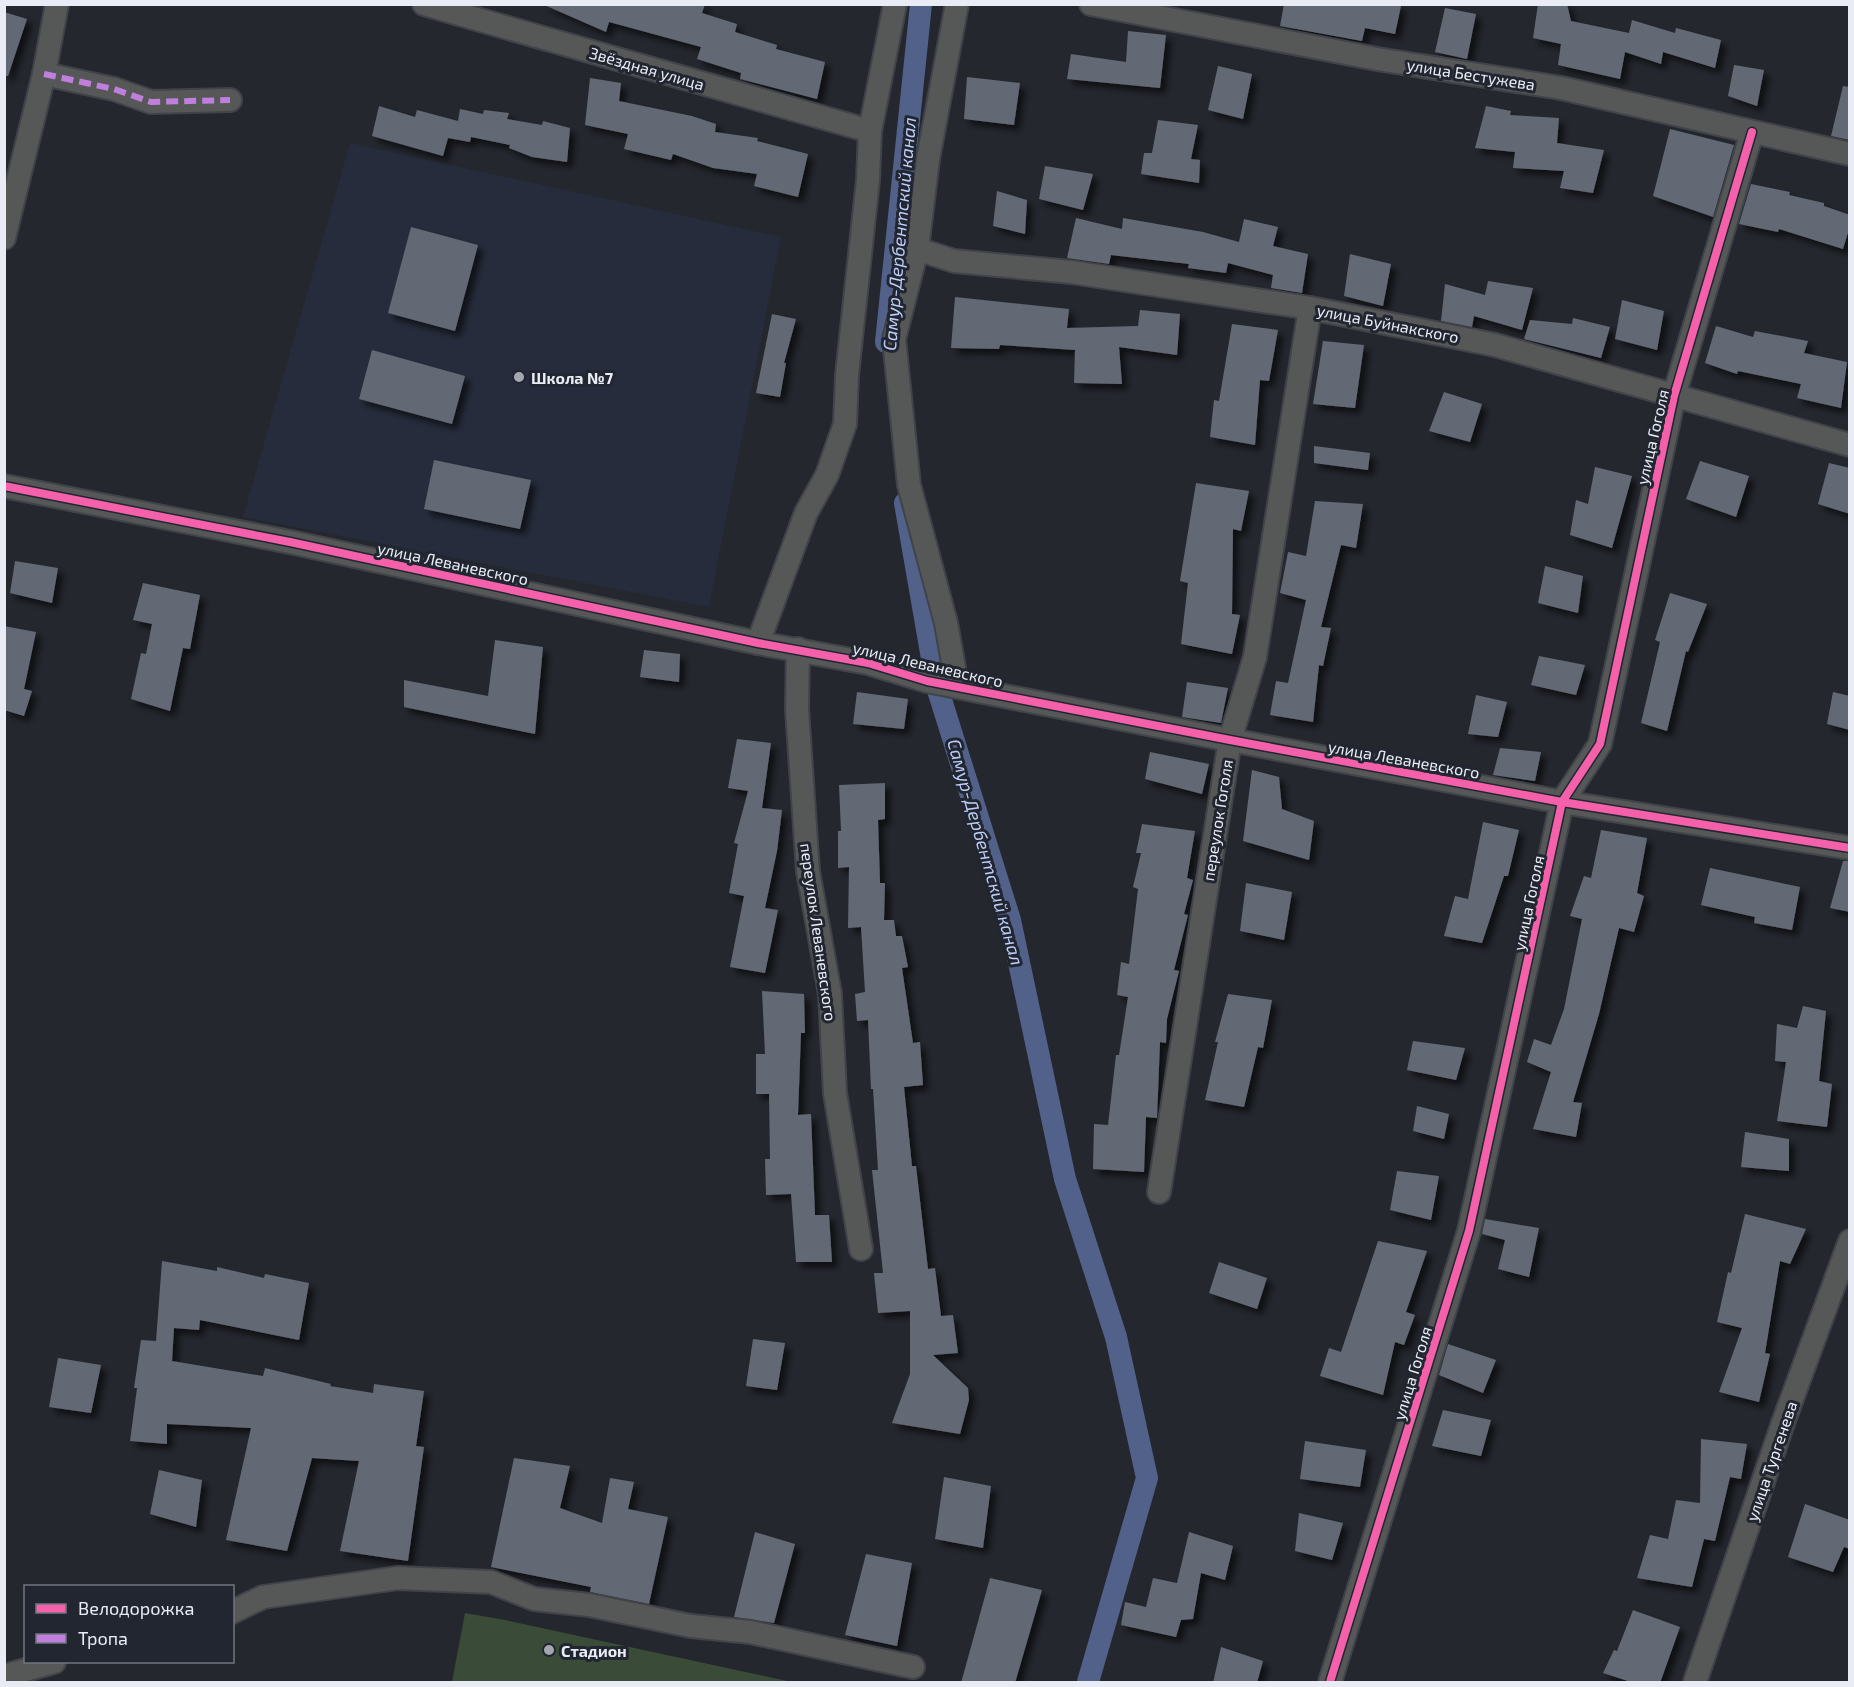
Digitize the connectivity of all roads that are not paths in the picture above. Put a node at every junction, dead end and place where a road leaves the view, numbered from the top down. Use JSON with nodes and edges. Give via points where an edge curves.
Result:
{"nodes":[{"id":1,"x":57,"y":4,"type":"edge"},
{"id":2,"x":424,"y":4,"type":"edge"},
{"id":3,"x":895,"y":4,"type":"edge"},
{"id":4,"x":957,"y":4,"type":"edge"},
{"id":5,"x":1091,"y":4,"type":"edge"},
{"id":6,"x":44,"y":74,"type":"junction"},
{"id":7,"x":231,"y":100,"type":"dead end"},
{"id":8,"x":870,"y":131,"type":"junction"},
{"id":9,"x":1752,"y":132,"type":"junction"},
{"id":10,"x":1850,"y":154,"type":"edge"},
{"id":11,"x":4,"y":238,"type":"edge"},
{"id":12,"x":917,"y":249,"type":"junction"},
{"id":13,"x":1310,"y":308,"type":"junction"},
{"id":14,"x":1674,"y":396,"type":"junction"},
{"id":15,"x":1850,"y":445,"type":"edge"},
{"id":16,"x":4,"y":486,"type":"edge"},
{"id":17,"x":758,"y":643,"type":"junction"},
{"id":18,"x":798,"y":649,"type":"junction"},
{"id":19,"x":943,"y":683,"type":"junction"},
{"id":20,"x":1230,"y":740,"type":"junction"},
{"id":21,"x":1562,"y":802,"type":"junction"},
{"id":22,"x":1850,"y":848,"type":"edge"},
{"id":23,"x":1159,"y":1192,"type":"dead end"},
{"id":24,"x":1850,"y":1241,"type":"edge"},
{"id":25,"x":861,"y":1249,"type":"dead end"},
{"id":26,"x":234,"y":1611,"type":"edge"},
{"id":27,"x":50,"y":1663,"type":"edge"},
{"id":28,"x":914,"y":1667,"type":"dead end"},
{"id":29,"x":4,"y":1676,"type":"edge"},
{"id":30,"x":1330,"y":1683,"type":"edge"},
{"id":31,"x":1695,"y":1683,"type":"edge"}],
"edges":[{"from":1,"to":6,"type":"street"},
{"from":2,"to":8,"type":"street","name":"Звёздная улица"},
{"from":3,"to":8,"type":"street"},
{"from":4,"to":12,"type":"street","via":[[928,159]]},
{"from":5,"to":9,"type":"street","name":"улица Бестужева","via":[[1377,59],[1561,88]]},
{"from":6,"to":7,"type":"street","via":[[114,89],[151,102]]},
{"from":6,"to":11,"type":"street"},
{"from":8,"to":17,"type":"street","via":[[845,424],[827,475],[806,513]]},
{"from":9,"to":10,"type":"street","name":"улица Бестужева"},
{"from":9,"to":14,"type":"street","name":"улица Гоголя"},
{"from":12,"to":13,"type":"street","name":"улица Буйнакского","via":[[954,261],[1071,272]]},
{"from":12,"to":19,"type":"street","via":[[894,339],[909,485],[946,624]]},
{"from":13,"to":14,"type":"street","name":"улица Буйнакского","via":[[1496,345]]},
{"from":13,"to":20,"type":"street","name":"переулок Гоголя","via":[[1255,657]]},
{"from":14,"to":15,"type":"street","name":"улица Буйнакского"},
{"from":14,"to":21,"type":"street","name":"улица Гоголя","via":[[1600,744]]},
{"from":16,"to":17,"type":"street","name":"улица Леваневского","via":[[290,542]]},
{"from":17,"to":18,"type":"street","name":"улица Леваневского"},
{"from":18,"to":19,"type":"street","name":"улица Леваневского"},
{"from":18,"to":25,"type":"street","name":"переулок Леваневского","via":[[797,709],[808,871],[830,994],[835,1093]]},
{"from":19,"to":20,"type":"street","name":"улица Леваневского"},
{"from":20,"to":21,"type":"street","name":"улица Леваневского"},
{"from":20,"to":23,"type":"street","name":"переулок Гоголя"},
{"from":21,"to":22,"type":"street","name":"улица Леваневского"},
{"from":21,"to":30,"type":"street","name":"улица Гоголя","via":[[1470,1231]]},
{"from":24,"to":31,"type":"street","name":"улица Тургенева"},
{"from":26,"to":28,"type":"street","via":[[263,1598],[386,1579],[491,1582],[534,1599],[750,1632]]},
{"from":27,"to":29,"type":"street"}]}
